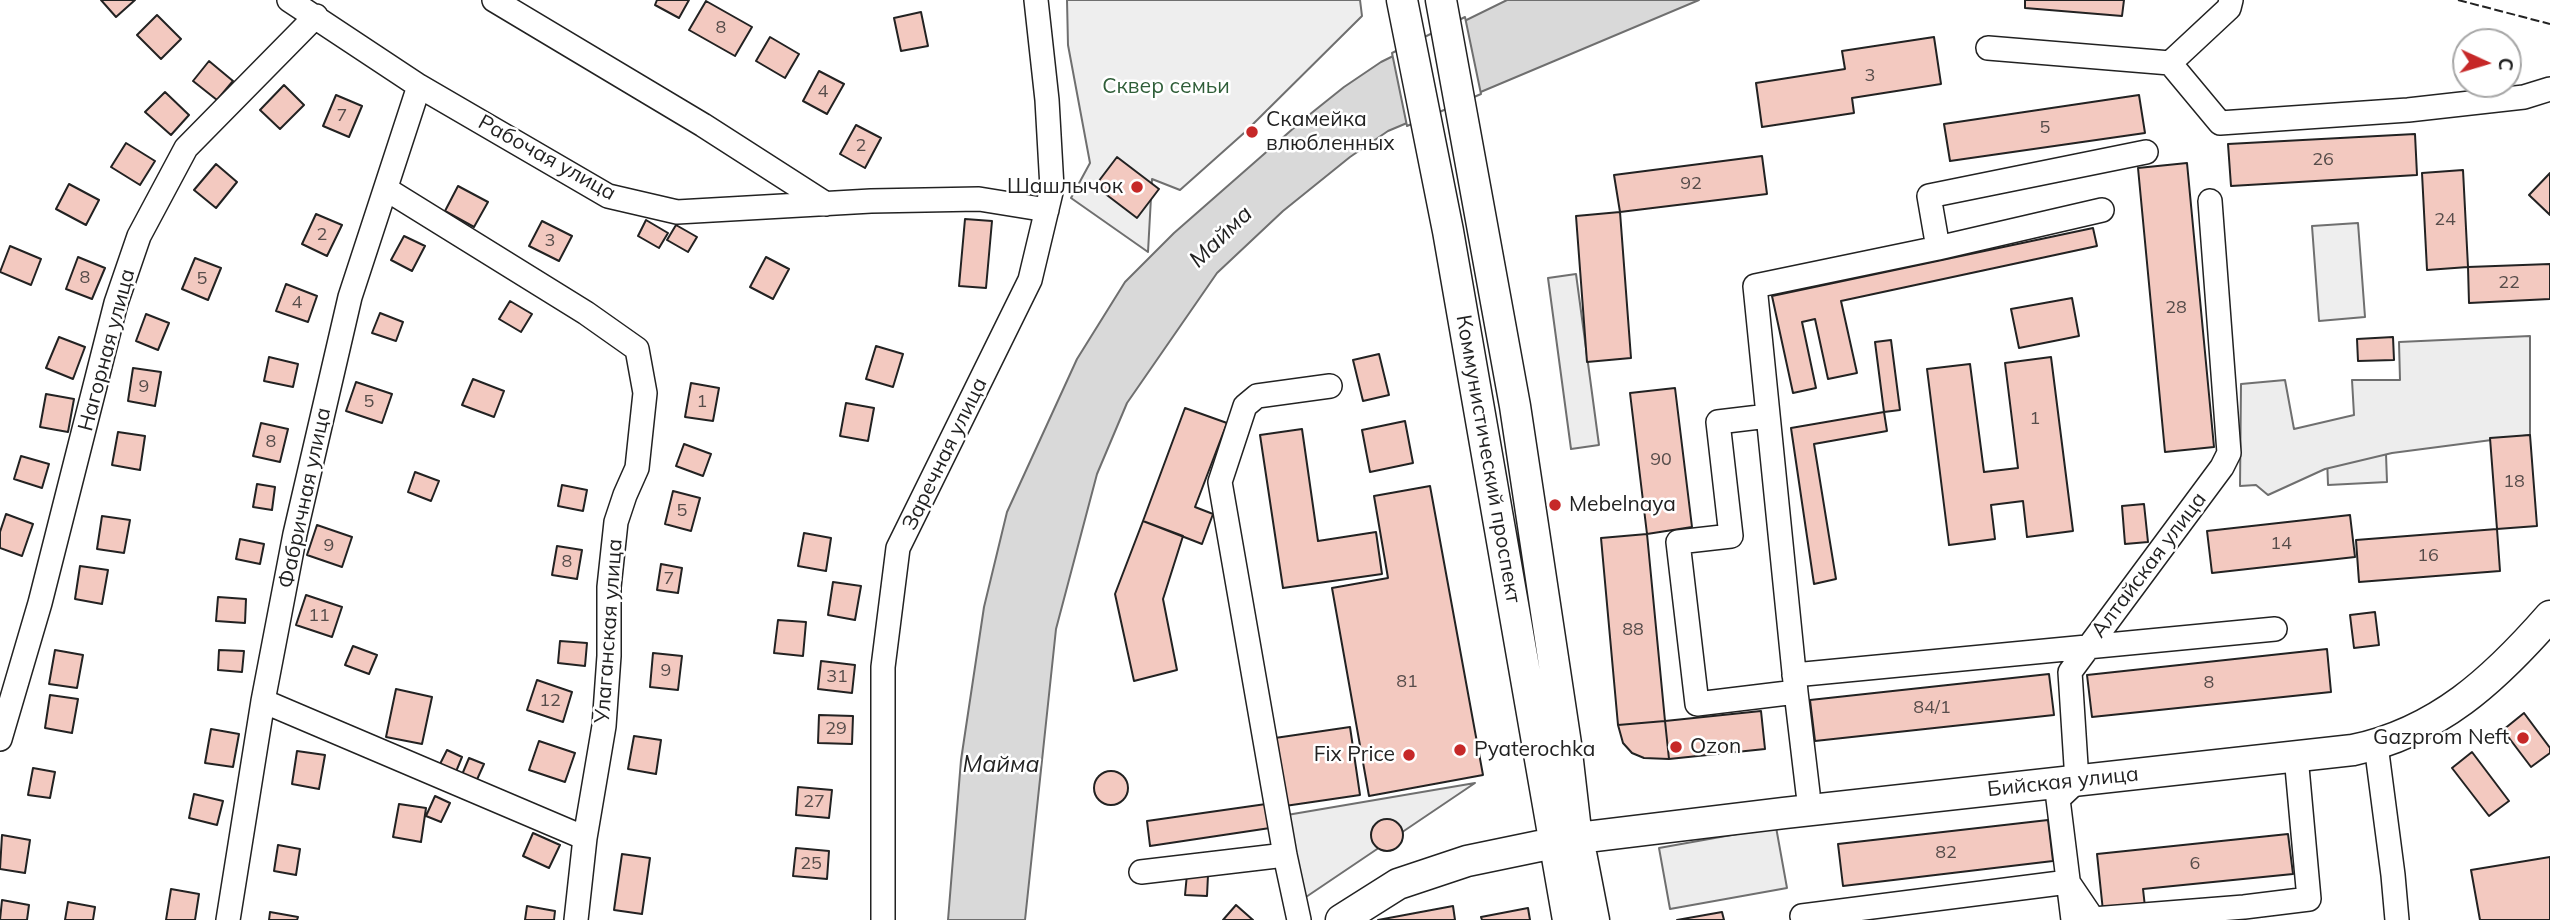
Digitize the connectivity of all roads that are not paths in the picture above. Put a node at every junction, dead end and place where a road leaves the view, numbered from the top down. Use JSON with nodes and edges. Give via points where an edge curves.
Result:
{"nodes":[{"id":1,"x":289,"y":0,"type":"edge"},
{"id":2,"x":494,"y":0,"type":"edge"},
{"id":3,"x":1036,"y":0,"type":"edge"},
{"id":4,"x":1402,"y":0,"type":"edge"},
{"id":5,"x":1441,"y":0,"type":"edge"},
{"id":6,"x":2231,"y":0,"type":"edge"},
{"id":7,"x":316,"y":16,"type":"junction"},
{"id":8,"x":1988,"y":48,"type":"dead end"},
{"id":9,"x":2170,"y":63,"type":"junction"},
{"id":10,"x":419,"y":86,"type":"junction"},
{"id":11,"x":2550,"y":89,"type":"edge"},
{"id":12,"x":2146,"y":152,"type":"dead end"},
{"id":13,"x":386,"y":189,"type":"junction"},
{"id":14,"x":2210,"y":201,"type":"dead end"},
{"id":15,"x":826,"y":204,"type":"junction"},
{"id":16,"x":1047,"y":210,"type":"junction"},
{"id":17,"x":2102,"y":210,"type":"dead end"},
{"id":18,"x":1938,"y":248,"type":"junction"},
{"id":19,"x":1330,"y":386,"type":"dead end"},
{"id":20,"x":1768,"y":416,"type":"junction"},
{"id":21,"x":2550,"y":616,"type":"edge"},
{"id":22,"x":2275,"y":629,"type":"dead end"},
{"id":23,"x":2089,"y":646,"type":"junction"},
{"id":24,"x":2519,"y":651,"type":"junction"},
{"id":25,"x":1795,"y":684,"type":"junction"},
{"id":26,"x":263,"y":701,"type":"junction"},
{"id":27,"x":0,"y":739,"type":"edge"},
{"id":28,"x":2376,"y":745,"type":"junction"},
{"id":29,"x":2296,"y":756,"type":"junction"},
{"id":30,"x":2077,"y":772,"type":"junction"},
{"id":31,"x":1808,"y":793,"type":"junction"},
{"id":32,"x":1565,"y":833,"type":"junction"},
{"id":33,"x":585,"y":838,"type":"junction"},
{"id":34,"x":1285,"y":856,"type":"junction"},
{"id":35,"x":1140,"y":872,"type":"dead end"},
{"id":36,"x":2068,"y":882,"type":"junction"},
{"id":37,"x":1802,"y":916,"type":"dead end"},
{"id":38,"x":228,"y":920,"type":"edge"},
{"id":39,"x":576,"y":920,"type":"edge"},
{"id":40,"x":883,"y":920,"type":"edge"},
{"id":41,"x":1299,"y":920,"type":"edge"},
{"id":42,"x":1317,"y":920,"type":"edge"},
{"id":43,"x":1341,"y":920,"type":"edge"},
{"id":44,"x":1568,"y":920,"type":"edge"},
{"id":45,"x":1594,"y":920,"type":"edge"},
{"id":46,"x":2073,"y":920,"type":"edge"},
{"id":47,"x":2397,"y":920,"type":"edge"}],
"edges":[{"from":1,"to":7,"type":"street","name":"Рабочая улица"},
{"from":2,"to":15,"type":"street"},
{"from":3,"to":16,"type":"street","name":"Заречная улица","via":[[1052,188]]},
{"from":4,"to":32,"type":"main road","name":"Коммунистический проспект"},
{"from":5,"to":32,"type":"main road","name":"Коммунистический проспект","via":[[1532,511],[1566,744]]},
{"from":6,"to":9,"type":"street","via":[[2229,8]]},
{"from":7,"to":10,"type":"street","name":"Рабочая улица"},
{"from":7,"to":27,"type":"street","name":"Нагорная улица","via":[[186,148],[139,236],[116,303],[40,603]]},
{"from":8,"to":9,"type":"street"},
{"from":9,"to":11,"type":"street","via":[[2220,123],[2408,110],[2525,97]]},
{"from":10,"to":13,"type":"street","name":"Фабричная улица"},
{"from":10,"to":15,"type":"street","name":"Рабочая улица","via":[[607,196],[677,212]]},
{"from":12,"to":18,"type":"street","via":[[1929,196]]},
{"from":13,"to":26,"type":"street","name":"Фабричная улица","via":[[350,297],[295,534]]},
{"from":13,"to":33,"type":"street","name":"Улаганская улица","via":[[637,349],[645,393],[637,468],[617,522],[609,587],[604,726]]},
{"from":14,"to":23,"type":"street","name":"Алтайская улица","via":[[2229,453]]},
{"from":15,"to":16,"type":"street","name":"Рабочая улица","via":[[979,199]]},
{"from":16,"to":40,"type":"street","name":"Заречная улица","via":[[1030,280],[898,548],[883,667]]},
{"from":17,"to":18,"type":"street"},
{"from":18,"to":20,"type":"street","via":[[1755,286]]},
{"from":19,"to":34,"type":"street","via":[[1250,400],[1220,482]]},
{"from":20,"to":25,"type":"street"},
{"from":20,"to":25,"type":"street","via":[[1718,422],[1731,536],[1678,542],[1697,704]]},
{"from":21,"to":24,"type":"main road","name":"Бийская улица"},
{"from":22,"to":23,"type":"street"},
{"from":23,"to":25,"type":"street"},
{"from":23,"to":30,"type":"street","name":"Алтайская улица","via":[[2070,672]]},
{"from":24,"to":28,"type":"main road","name":"Бийская улица","via":[[2468,697],[2406,734]]},
{"from":24,"to":30,"type":"main road","name":"Бийская улица","via":[[2425,705],[2372,729]]},
{"from":25,"to":31,"type":"street"},
{"from":26,"to":33,"type":"street"},
{"from":26,"to":38,"type":"street","name":"Фабричная улица"},
{"from":28,"to":29,"type":"main road","name":"Бийская улица"},
{"from":28,"to":47,"type":"street"},
{"from":29,"to":30,"type":"main road","name":"Бийская улица"},
{"from":29,"to":36,"type":"street","via":[[2309,899],[2094,919]]},
{"from":30,"to":31,"type":"main road","name":"Бийская улица"},
{"from":30,"to":32,"type":"main road","name":"Бийская улица","via":[[1796,811]]},
{"from":30,"to":36,"type":"street","via":[[2058,799]]},
{"from":31,"to":32,"type":"main road","name":"Бийская улица"},
{"from":32,"to":42,"type":"main road","via":[[1459,849],[1397,870]]},
{"from":32,"to":43,"type":"main road","via":[[1398,884]]},
{"from":32,"to":44,"type":"main road","name":"Коммунистический проспект"},
{"from":32,"to":45,"type":"main road","name":"Коммунистический проспект"},
{"from":33,"to":39,"type":"street","name":"Улаганская улица"},
{"from":34,"to":35,"type":"street"},
{"from":34,"to":41,"type":"street"},
{"from":36,"to":37,"type":"street"},
{"from":36,"to":46,"type":"street"}]}
